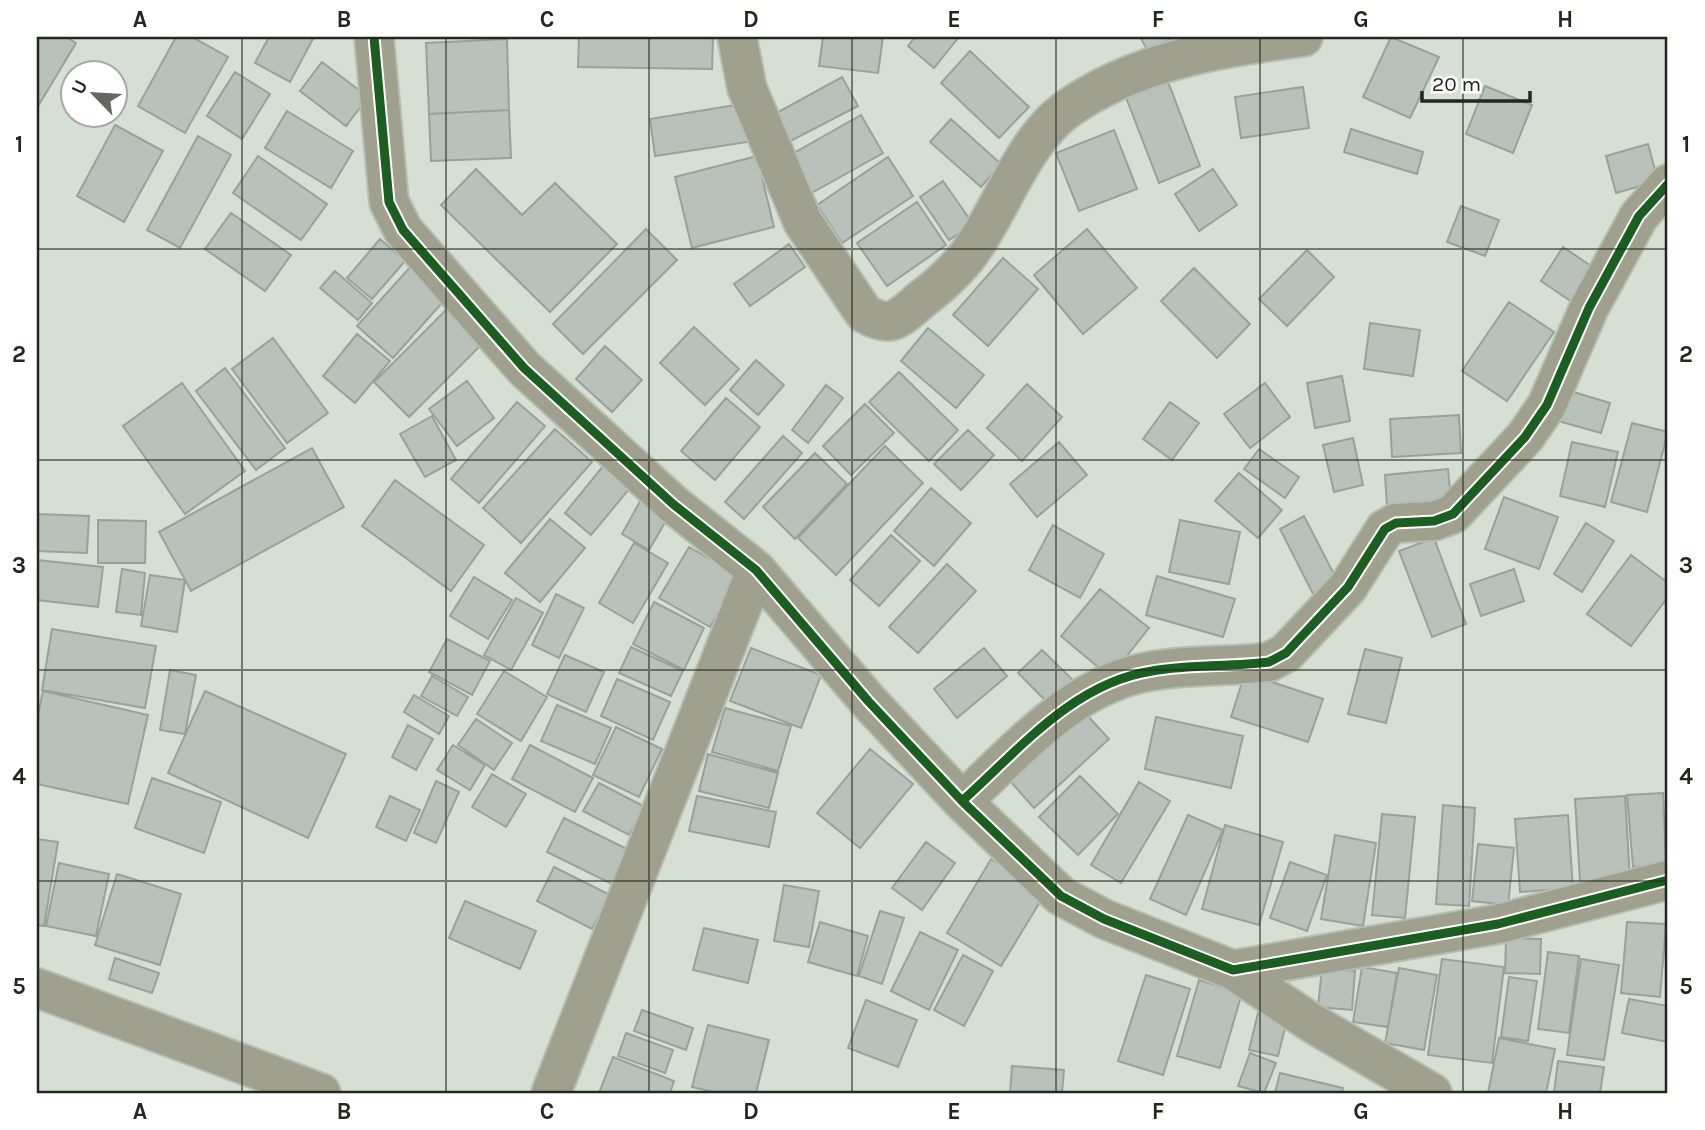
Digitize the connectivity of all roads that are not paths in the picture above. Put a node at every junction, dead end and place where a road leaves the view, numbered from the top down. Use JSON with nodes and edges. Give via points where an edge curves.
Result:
{"nodes":[{"id":1,"x":374,"y":37,"type":"edge"},
{"id":2,"x":737,"y":37,"type":"edge"},
{"id":3,"x":1303,"y":37,"type":"edge"},
{"id":4,"x":1668,"y":184,"type":"edge"},
{"id":5,"x":756,"y":570,"type":"junction"},
{"id":6,"x":962,"y":802,"type":"junction"},
{"id":7,"x":1668,"y":880,"type":"edge"},
{"id":8,"x":1233,"y":970,"type":"junction"},
{"id":9,"x":37,"y":988,"type":"edge"},
{"id":10,"x":321,"y":1093,"type":"edge"},
{"id":11,"x":551,"y":1093,"type":"edge"},
{"id":12,"x":1432,"y":1093,"type":"edge"}],
"edges":[{"from":1,"to":5,"type":"street","via":[[389,202],[403,230],[524,368],[673,504]]},
{"from":2,"to":3,"type":"street","via":[[747,88],[803,222],[863,313],[879,323],[895,322],[948,278],[976,244],[1041,134],[1066,110],[1114,84],[1177,59],[1230,46]]},
{"from":4,"to":6,"type":"street","via":[[1639,216],[1589,308],[1548,405],[1525,437],[1453,514],[1385,529],[1348,587],[1286,653],[1269,662],[1153,670],[1114,680],[1067,706]]},
{"from":5,"to":6,"type":"street"},
{"from":5,"to":11,"type":"street"},
{"from":6,"to":8,"type":"street","via":[[1061,896],[1104,919]]},
{"from":7,"to":8,"type":"street","via":[[1498,924]]},
{"from":8,"to":12,"type":"street","via":[[1312,1023]]},
{"from":9,"to":10,"type":"street"}]}
